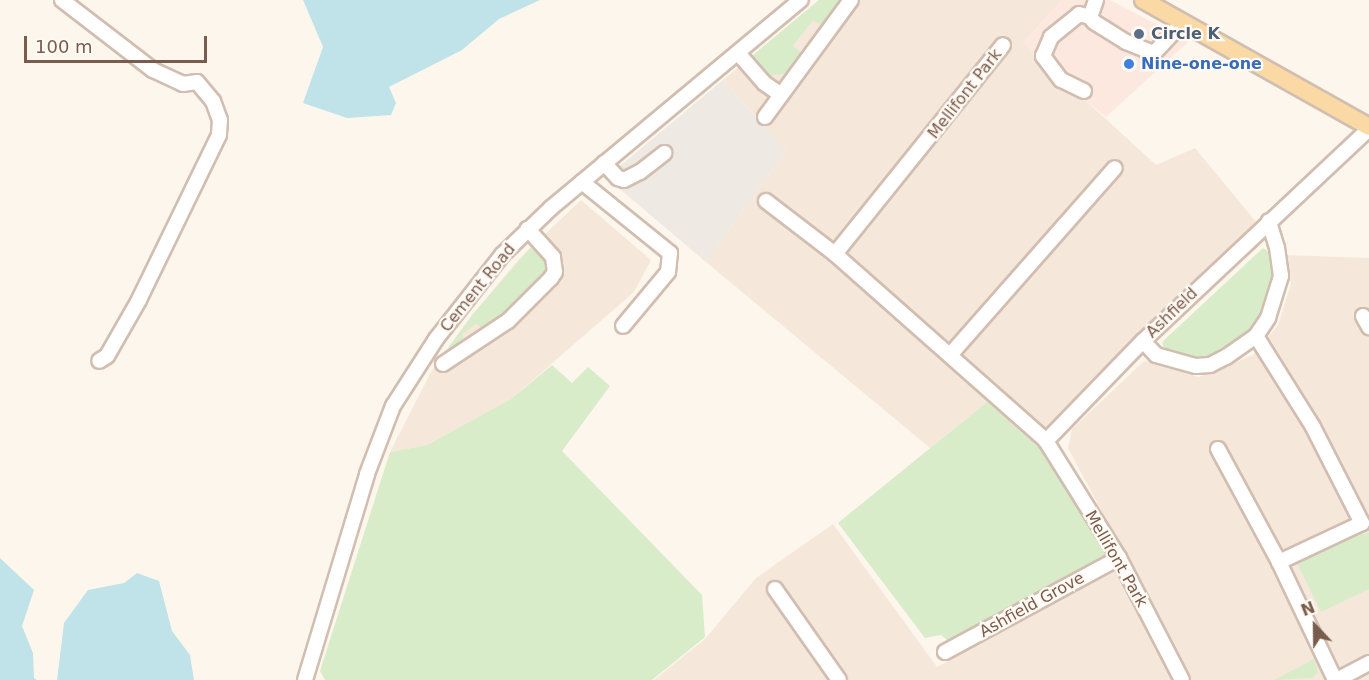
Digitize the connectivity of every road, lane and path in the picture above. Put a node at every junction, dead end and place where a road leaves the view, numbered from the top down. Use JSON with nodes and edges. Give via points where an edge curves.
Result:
{"nodes":[{"id":1,"x":62,"y":0,"type":"edge"},
{"id":2,"x":801,"y":0,"type":"edge"},
{"id":3,"x":851,"y":0,"type":"edge"},
{"id":4,"x":1096,"y":0,"type":"edge"},
{"id":5,"x":1143,"y":0,"type":"edge"},
{"id":6,"x":1090,"y":17,"type":"junction"},
{"id":7,"x":1183,"y":22,"type":"junction"},
{"id":8,"x":1004,"y":45,"type":"dead end"},
{"id":9,"x":738,"y":53,"type":"junction"},
{"id":10,"x":1084,"y":91,"type":"dead end"},
{"id":11,"x":781,"y":95,"type":"junction"},
{"id":12,"x":765,"y":117,"type":"dead end"},
{"id":13,"x":1369,"y":128,"type":"edge"},
{"id":14,"x":664,"y":153,"type":"dead end"},
{"id":15,"x":604,"y":163,"type":"junction"},
{"id":16,"x":1115,"y":168,"type":"dead end"},
{"id":17,"x":582,"y":182,"type":"junction"},
{"id":18,"x":766,"y":201,"type":"dead end"},
{"id":19,"x":1269,"y":221,"type":"junction"},
{"id":20,"x":528,"y":229,"type":"junction"},
{"id":21,"x":835,"y":254,"type":"junction"},
{"id":22,"x":623,"y":326,"type":"dead end"},
{"id":23,"x":1256,"y":336,"type":"junction"},
{"id":24,"x":1143,"y":341,"type":"junction"},
{"id":25,"x":951,"y":355,"type":"junction"},
{"id":26,"x":99,"y":362,"type":"dead end"},
{"id":27,"x":443,"y":364,"type":"dead end"},
{"id":28,"x":1046,"y":441,"type":"junction"},
{"id":29,"x":1218,"y":449,"type":"dead end"},
{"id":30,"x":1366,"y":521,"type":"edge"},
{"id":31,"x":1119,"y":558,"type":"junction"},
{"id":32,"x":1279,"y":562,"type":"junction"},
{"id":33,"x":775,"y":588,"type":"dead end"},
{"id":34,"x":945,"y":652,"type":"dead end"},
{"id":35,"x":1369,"y":663,"type":"edge"},
{"id":36,"x":305,"y":680,"type":"edge"},
{"id":37,"x":839,"y":680,"type":"edge"},
{"id":38,"x":1180,"y":680,"type":"edge"},
{"id":39,"x":1336,"y":680,"type":"edge"}],
"edges":[{"from":1,"to":26,"type":"street","via":[[153,70],[183,84],[197,82],[213,101],[220,120],[219,135],[140,300],[107,356]]},
{"from":2,"to":9,"type":"street","name":"Cement Road"},
{"from":3,"to":11,"type":"street"},
{"from":4,"to":6,"type":"street"},
{"from":5,"to":7,"type":"main road"},
{"from":6,"to":7,"type":"street","via":[[1126,42],[1151,52]]},
{"from":6,"to":10,"type":"street","via":[[1079,14],[1051,37],[1043,56],[1061,80]]},
{"from":7,"to":13,"type":"main road"},
{"from":8,"to":21,"type":"street","name":"Mellifont Park"},
{"from":9,"to":11,"type":"street","via":[[764,83]]},
{"from":9,"to":15,"type":"street","name":"Cement Road"},
{"from":11,"to":12,"type":"street"},
{"from":13,"to":19,"type":"street","name":"Ashfield"},
{"from":14,"to":15,"type":"street","via":[[624,180]]},
{"from":15,"to":17,"type":"street","name":"Cement Road"},
{"from":16,"to":25,"type":"street"},
{"from":17,"to":20,"type":"street","name":"Cement Road"},
{"from":17,"to":22,"type":"street","via":[[670,254],[668,272]]},
{"from":18,"to":21,"type":"street","name":"Mellifont Park"},
{"from":19,"to":23,"type":"street","name":"Ashfield","via":[[1281,276],[1268,318]]},
{"from":19,"to":24,"type":"street","name":"Ashfield"},
{"from":20,"to":27,"type":"street","via":[[553,257],[555,272],[508,321]]},
{"from":20,"to":36,"type":"street","name":"Cement Road","via":[[474,289],[393,406],[368,474]]},
{"from":21,"to":25,"type":"street","name":"Mellifont Park"},
{"from":23,"to":24,"type":"street","name":"Ashfield","via":[[1226,357],[1210,365],[1196,366],[1155,355]]},
{"from":23,"to":30,"type":"street"},
{"from":24,"to":28,"type":"street"},
{"from":25,"to":28,"type":"street","name":"Mellifont Park"},
{"from":28,"to":31,"type":"street","name":"Mellifont Park"},
{"from":29,"to":32,"type":"street"},
{"from":30,"to":32,"type":"street"},
{"from":31,"to":34,"type":"street","name":"Ashfield Grove"},
{"from":31,"to":38,"type":"street","name":"Mellifont Park"},
{"from":32,"to":39,"type":"street"},
{"from":33,"to":37,"type":"street"},
{"from":35,"to":39,"type":"street"}]}
